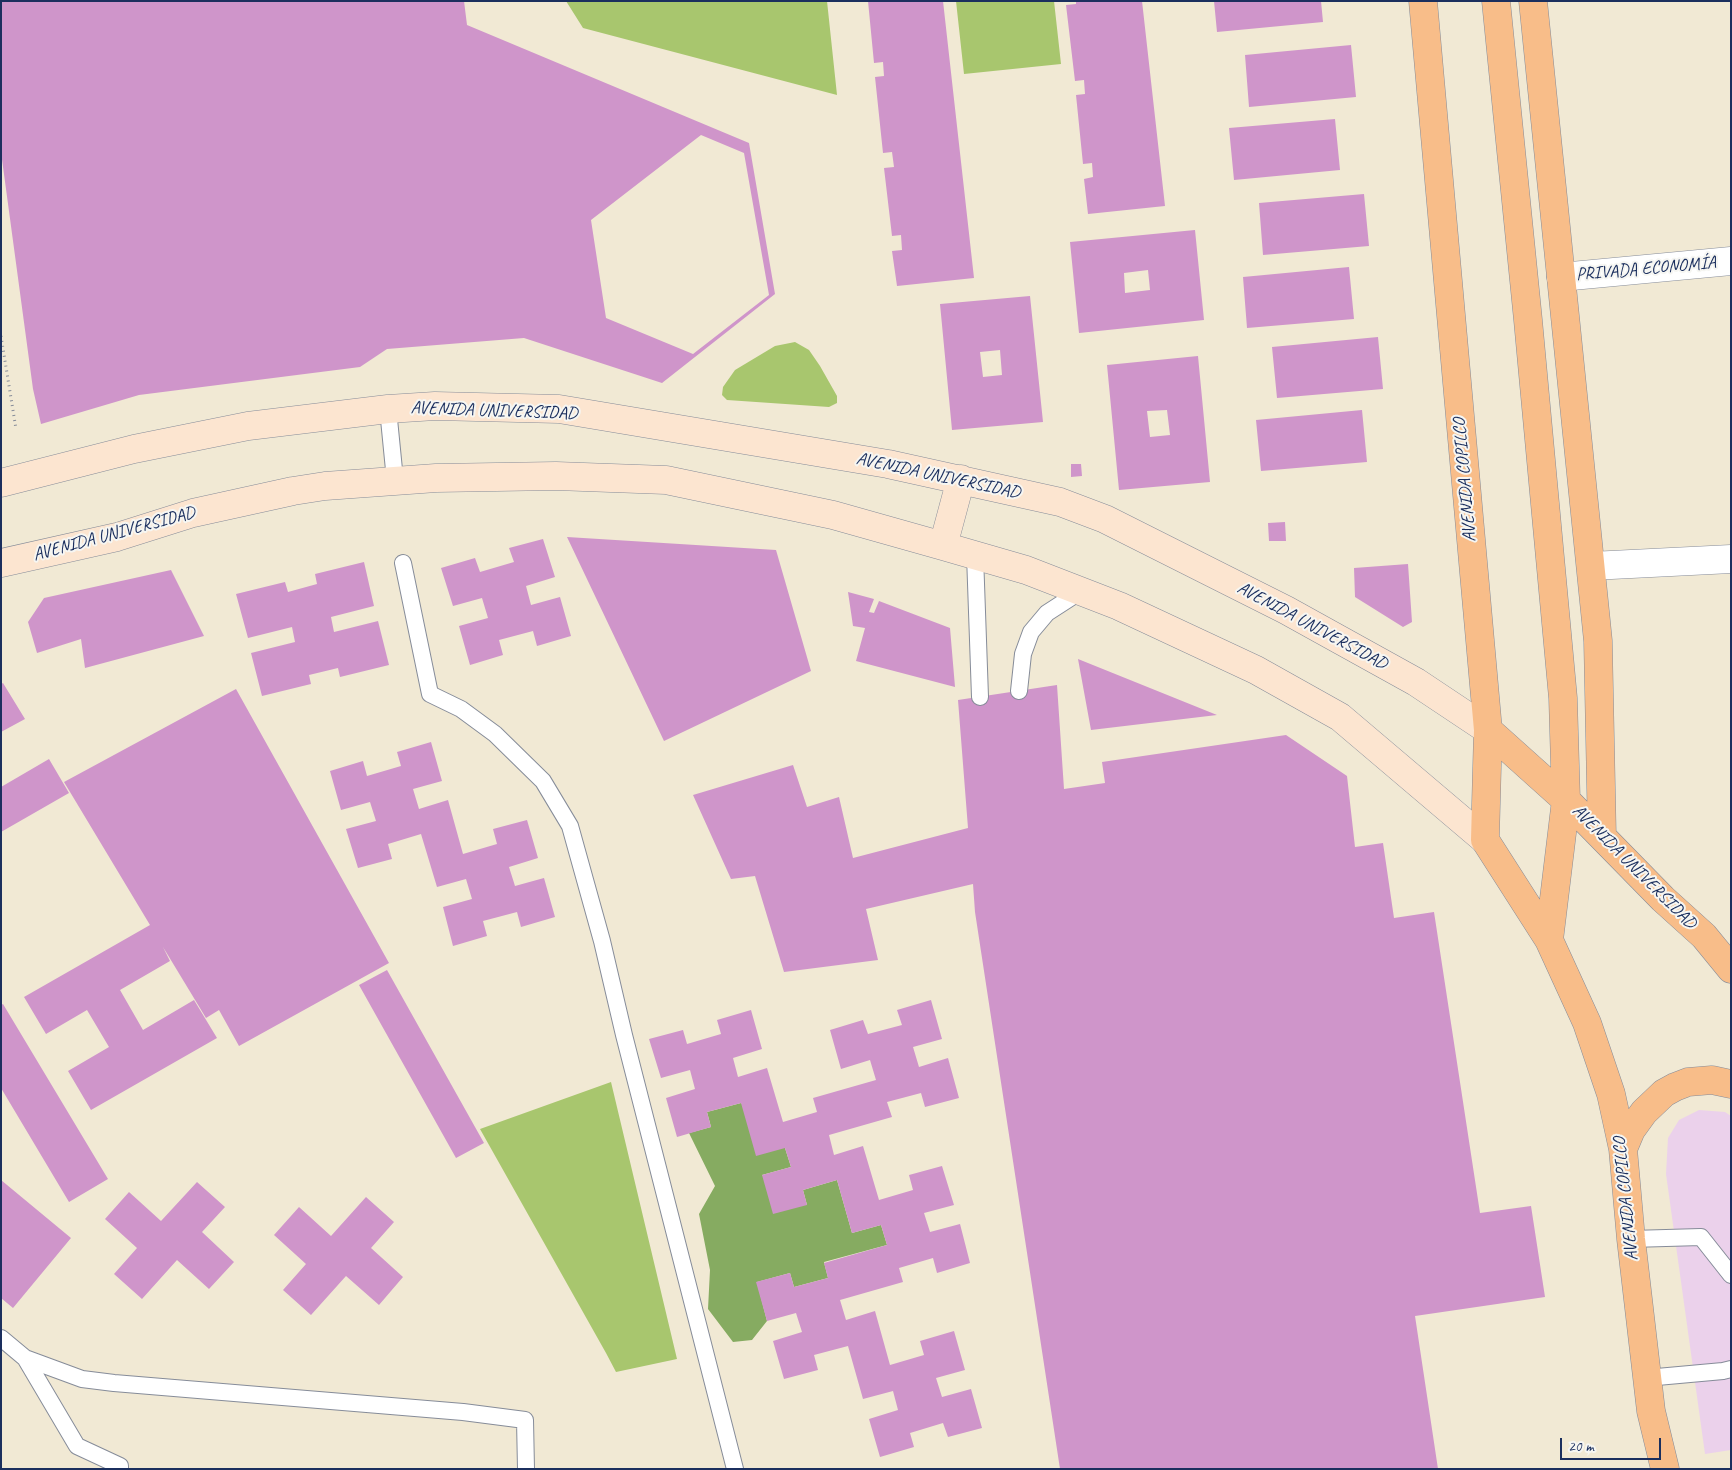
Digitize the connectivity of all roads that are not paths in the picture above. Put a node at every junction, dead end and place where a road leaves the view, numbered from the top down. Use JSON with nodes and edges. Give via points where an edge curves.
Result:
{"nodes":[{"id":1,"x":1423,"y":1,"type":"edge"},
{"id":2,"x":1496,"y":1,"type":"edge"},
{"id":3,"x":1533,"y":1,"type":"edge"},
{"id":4,"x":1731,"y":261,"type":"edge"},
{"id":5,"x":1561,"y":277,"type":"junction"},
{"id":6,"x":388,"y":409,"type":"junction"},
{"id":7,"x":961,"y":479,"type":"junction"},
{"id":8,"x":395,"y":480,"type":"junction"},
{"id":9,"x":1,"y":483,"type":"edge"},
{"id":10,"x":943,"y":546,"type":"junction"},
{"id":11,"x":975,"y":555,"type":"junction"},
{"id":12,"x":1731,"y":559,"type":"edge"},
{"id":13,"x":1,"y":563,"type":"edge"},
{"id":14,"x":403,"y":563,"type":"dead end"},
{"id":15,"x":1591,"y":566,"type":"junction"},
{"id":16,"x":1081,"y":592,"type":"junction"},
{"id":17,"x":1019,"y":691,"type":"dead end"},
{"id":18,"x":980,"y":697,"type":"dead end"},
{"id":19,"x":1488,"y":730,"type":"junction"},
{"id":20,"x":1566,"y":800,"type":"junction"},
{"id":21,"x":1602,"y":836,"type":"junction"},
{"id":22,"x":1485,"y":840,"type":"junction"},
{"id":23,"x":1549,"y":940,"type":"junction"},
{"id":24,"x":1731,"y":969,"type":"edge"},
{"id":25,"x":1731,"y":1084,"type":"edge"},
{"id":26,"x":1623,"y":1149,"type":"junction"},
{"id":27,"x":1631,"y":1239,"type":"junction"},
{"id":28,"x":1731,"y":1276,"type":"edge"},
{"id":29,"x":1,"y":1338,"type":"edge"},
{"id":30,"x":25,"y":1358,"type":"junction"},
{"id":31,"x":1731,"y":1369,"type":"edge"},
{"id":32,"x":1646,"y":1378,"type":"junction"},
{"id":33,"x":120,"y":1469,"type":"edge"},
{"id":34,"x":526,"y":1469,"type":"edge"},
{"id":35,"x":735,"y":1469,"type":"edge"},
{"id":36,"x":1665,"y":1469,"type":"edge"}],
"edges":[{"from":1,"to":19,"type":"main road","name":"AVENIDA COPILCO"},
{"from":2,"to":20,"type":"main road","via":[[1558,638]]},
{"from":3,"to":5,"type":"main road"},
{"from":4,"to":5,"type":"street","name":"PRIVADA ECONOMÍA"},
{"from":5,"to":15,"type":"main road"},
{"from":6,"to":7,"type":"main road","name":"AVENIDA UNIVERSIDAD","via":[[435,406],[559,409]]},
{"from":6,"to":8,"type":"lane"},
{"from":6,"to":9,"type":"main road","name":"AVENIDA UNIVERSIDAD","via":[[248,426],[134,449]]},
{"from":7,"to":10,"type":"main road"},
{"from":7,"to":19,"type":"main road","name":"AVENIDA UNIVERSIDAD","via":[[1060,502],[1105,519],[1312,624],[1416,682]]},
{"from":8,"to":10,"type":"main road","name":"AVENIDA UNIVERSIDAD","via":[[556,476],[666,480],[833,515]]},
{"from":8,"to":13,"type":"main road","name":"AVENIDA UNIVERSIDAD","via":[[324,486],[255,499],[193,513],[117,537]]},
{"from":10,"to":11,"type":"main road","name":"AVENIDA UNIVERSIDAD"},
{"from":11,"to":16,"type":"main road","name":"AVENIDA UNIVERSIDAD","via":[[1026,570]]},
{"from":11,"to":18,"type":"lane"},
{"from":12,"to":15,"type":"street"},
{"from":14,"to":35,"type":"lane","via":[[430,694],[461,709],[495,734],[543,781],[570,826]]},
{"from":15,"to":21,"type":"main road","via":[[1598,641]]},
{"from":16,"to":17,"type":"lane","via":[[1047,613],[1031,632],[1022,654]]},
{"from":16,"to":22,"type":"main road","name":"AVENIDA UNIVERSIDAD","via":[[1119,606],[1256,670],[1340,717]]},
{"from":19,"to":20,"type":"main road","name":"AVENIDA UNIVERSIDAD"},
{"from":19,"to":22,"type":"main road","name":"AVENIDA COPILCO"},
{"from":20,"to":21,"type":"main road","name":"AVENIDA UNIVERSIDAD"},
{"from":20,"to":23,"type":"main road"},
{"from":21,"to":24,"type":"main road","name":"AVENIDA UNIVERSIDAD","via":[[1704,936]]},
{"from":22,"to":23,"type":"main road","name":"AVENIDA COPILCO"},
{"from":23,"to":26,"type":"main road","name":"AVENIDA COPILCO","via":[[1587,1023],[1610,1094]]},
{"from":25,"to":26,"type":"main road","via":[[1712,1080],[1675,1087],[1644,1112]]},
{"from":26,"to":27,"type":"main road","name":"AVENIDA COPILCO"},
{"from":27,"to":28,"type":"lane","via":[[1701,1237]]},
{"from":27,"to":32,"type":"main road","name":"AVENIDA COPILCO"},
{"from":29,"to":30,"type":"lane"},
{"from":30,"to":33,"type":"lane","via":[[78,1446],[120,1466]]},
{"from":30,"to":34,"type":"lane","via":[[82,1379],[98,1381],[525,1420]]},
{"from":31,"to":32,"type":"lane"},
{"from":32,"to":36,"type":"main road","name":"AVENIDA COPILCO","via":[[1650,1410]]}]}
